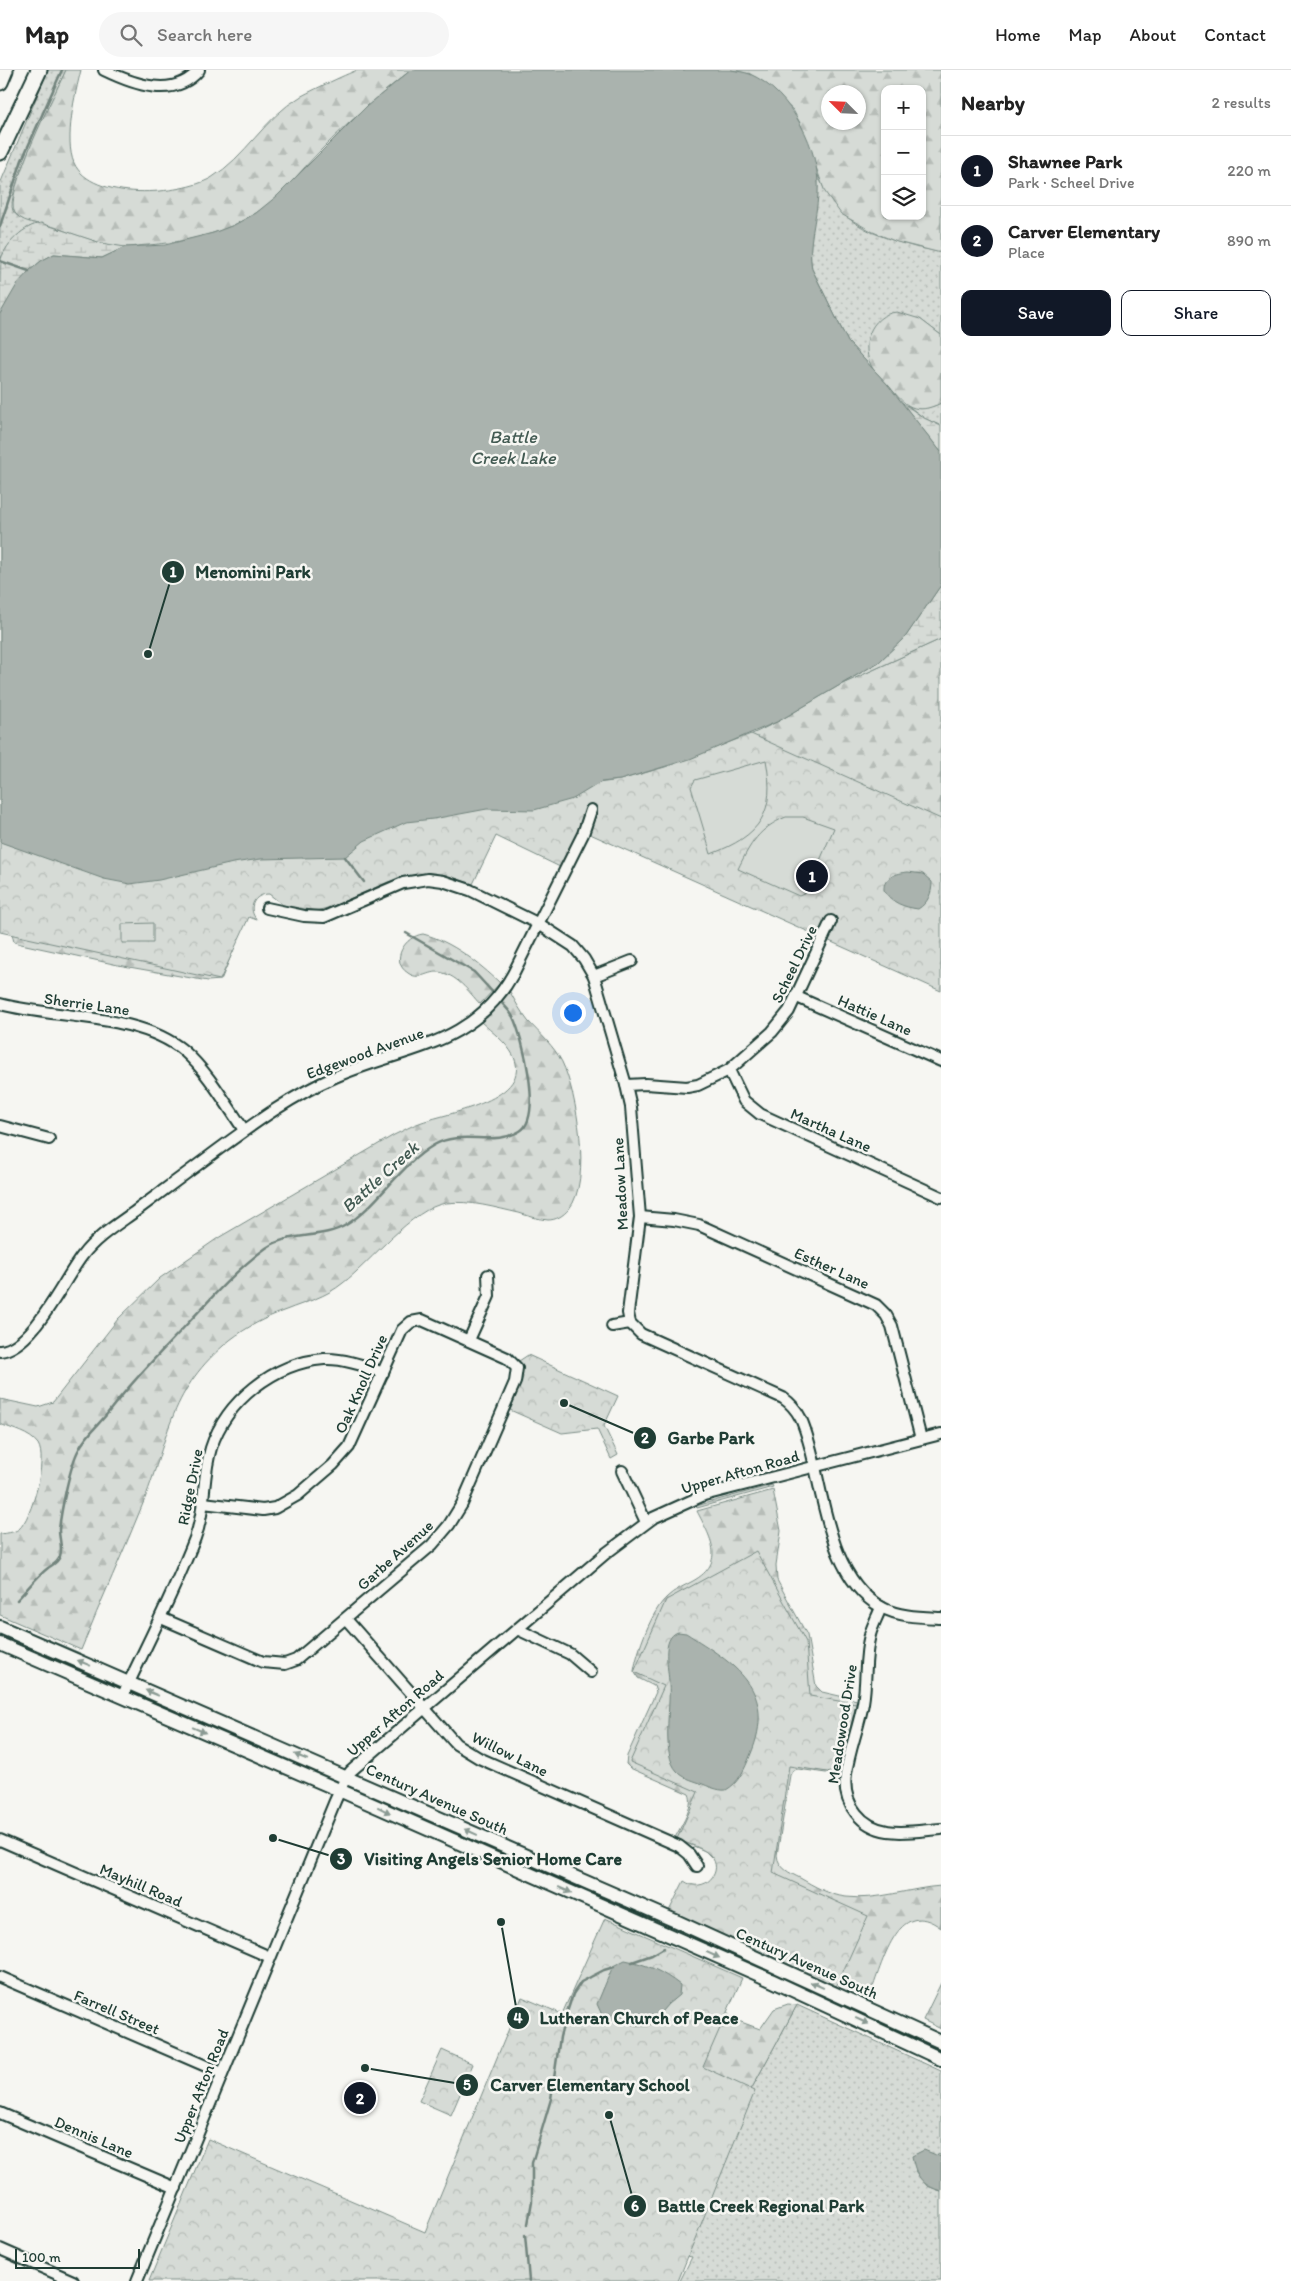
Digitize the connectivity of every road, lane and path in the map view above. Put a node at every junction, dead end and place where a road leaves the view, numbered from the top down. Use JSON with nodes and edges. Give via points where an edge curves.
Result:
{"nodes":[{"id":1,"x":5,"y":70,"type":"edge"},
{"id":2,"x":29,"y":70,"type":"edge"},
{"id":3,"x":39,"y":70,"type":"edge"},
{"id":4,"x":104,"y":70,"type":"edge"},
{"id":5,"x":199,"y":70,"type":"edge"},
{"id":6,"x":0,"y":82,"type":"edge"},
{"id":7,"x":0,"y":145,"type":"edge"},
{"id":8,"x":0,"y":152,"type":"edge"},
{"id":9,"x":591,"y":810,"type":"dead end"},
{"id":10,"x":267,"y":908,"type":"dead end"},
{"id":11,"x":831,"y":921,"type":"dead end"},
{"id":12,"x":539,"y":924,"type":"junction"},
{"id":13,"x":632,"y":961,"type":"dead end"},
{"id":14,"x":594,"y":976,"type":"junction"},
{"id":15,"x":797,"y":997,"type":"junction"},
{"id":16,"x":0,"y":1004,"type":"edge"},
{"id":17,"x":941,"y":1061,"type":"edge"},
{"id":18,"x":729,"y":1070,"type":"junction"},
{"id":19,"x":626,"y":1085,"type":"junction"},
{"id":20,"x":0,"y":1126,"type":"edge"},
{"id":21,"x":244,"y":1130,"type":"junction"},
{"id":22,"x":49,"y":1139,"type":"dead end"},
{"id":23,"x":941,"y":1197,"type":"edge"},
{"id":24,"x":640,"y":1217,"type":"junction"},
{"id":25,"x":488,"y":1274,"type":"dead end"},
{"id":26,"x":630,"y":1323,"type":"junction"},
{"id":27,"x":612,"y":1326,"type":"dead end"},
{"id":28,"x":469,"y":1340,"type":"junction"},
{"id":29,"x":0,"y":1350,"type":"edge"},
{"id":30,"x":383,"y":1372,"type":"junction"},
{"id":31,"x":941,"y":1434,"type":"edge"},
{"id":32,"x":921,"y":1439,"type":"junction"},
{"id":33,"x":815,"y":1466,"type":"junction"},
{"id":34,"x":622,"y":1471,"type":"dead end"},
{"id":35,"x":203,"y":1503,"type":"junction"},
{"id":36,"x":646,"y":1522,"type":"junction"},
{"id":37,"x":881,"y":1607,"type":"junction"},
{"id":38,"x":160,"y":1618,"type":"junction"},
{"id":39,"x":941,"y":1618,"type":"edge"},
{"id":40,"x":346,"y":1619,"type":"junction"},
{"id":41,"x":0,"y":1627,"type":"edge"},
{"id":42,"x":517,"y":1629,"type":"junction"},
{"id":43,"x":0,"y":1644,"type":"edge"},
{"id":44,"x":591,"y":1672,"type":"dead end"},
{"id":45,"x":129,"y":1682,"type":"junction"},
{"id":46,"x":122,"y":1697,"type":"junction"},
{"id":47,"x":423,"y":1709,"type":"junction"},
{"id":48,"x":346,"y":1777,"type":"junction"},
{"id":49,"x":339,"y":1790,"type":"junction"},
{"id":50,"x":941,"y":1829,"type":"edge"},
{"id":51,"x":0,"y":1840,"type":"edge"},
{"id":52,"x":696,"y":1866,"type":"dead end"},
{"id":53,"x":270,"y":1957,"type":"junction"},
{"id":54,"x":0,"y":1977,"type":"edge"},
{"id":55,"x":941,"y":2042,"type":"edge"},
{"id":56,"x":941,"y":2059,"type":"edge"},
{"id":57,"x":222,"y":2074,"type":"junction"},
{"id":58,"x":0,"y":2112,"type":"edge"},
{"id":59,"x":176,"y":2188,"type":"junction"},
{"id":60,"x":0,"y":2249,"type":"edge"},
{"id":61,"x":73,"y":2281,"type":"edge"},
{"id":62,"x":137,"y":2281,"type":"edge"}],
"edges":[{"from":1,"to":6,"type":"highway"},
{"from":2,"to":7,"type":"highway"},
{"from":3,"to":8,"type":"highway"},
{"from":4,"to":5,"type":"street","via":[[129,81],[155,87],[185,82]]},
{"from":9,"to":12,"type":"street","name":"Edgewood Avenue","via":[[583,834]]},
{"from":10,"to":12,"type":"street","name":"Meadow Lane","via":[[304,916],[324,916],[403,883],[428,879],[470,890]]},
{"from":11,"to":15,"type":"street","name":"Scheel Drive"},
{"from":12,"to":14,"type":"street","name":"Meadow Lane","via":[[573,946]]},
{"from":12,"to":21,"type":"street","name":"Edgewood Avenue","via":[[501,992],[477,1017],[447,1037],[415,1051],[335,1077]]},
{"from":13,"to":14,"type":"street"},
{"from":14,"to":19,"type":"street","name":"Meadow Lane"},
{"from":15,"to":17,"type":"street","name":"Hattie Lane"},
{"from":15,"to":18,"type":"street","name":"Scheel Drive","via":[[781,1023]]},
{"from":16,"to":21,"type":"street","name":"Sherrie Lane","via":[[39,1013],[124,1023],[165,1039],[183,1051],[200,1069]]},
{"from":18,"to":19,"type":"street","name":"Scheel Drive","via":[[698,1085],[686,1087]]},
{"from":18,"to":23,"type":"street","name":"Martha Lane","via":[[744,1100],[760,1114]]},
{"from":19,"to":24,"type":"street","name":"Meadow Lane"},
{"from":20,"to":22,"type":"street"},
{"from":21,"to":29,"type":"street","name":"Edgewood Avenue","via":[[94,1243],[74,1267],[30,1335],[13,1347]]},
{"from":24,"to":26,"type":"street","name":"Meadow Lane","via":[[629,1305]]},
{"from":24,"to":32,"type":"street","name":"Esther Lane","via":[[699,1225],[876,1305],[886,1315],[896,1338]]},
{"from":25,"to":28,"type":"street","via":[[489,1296]]},
{"from":26,"to":27,"type":"street"},
{"from":26,"to":33,"type":"street","via":[[641,1334],[792,1405],[804,1424]]},
{"from":28,"to":30,"type":"street","name":"Oak Knoll Drive","via":[[422,1320],[411,1322],[402,1330]]},
{"from":28,"to":40,"type":"street","name":"Garbe Avenue","via":[[513,1362],[517,1374],[466,1495],[449,1526],[432,1545]]},
{"from":30,"to":35,"type":"street","name":"Oak Knoll Drive","via":[[349,1447],[298,1495],[276,1508],[263,1510]]},
{"from":30,"to":35,"type":"street","name":"Ridge Drive","via":[[353,1362],[324,1359],[290,1367],[265,1380],[230,1411],[215,1438]]},
{"from":31,"to":32,"type":"street","name":"Upper Afton Road"},
{"from":32,"to":33,"type":"street","name":"Upper Afton Road"},
{"from":33,"to":36,"type":"street","name":"Upper Afton Road","via":[[698,1497]]},
{"from":33,"to":37,"type":"street","via":[[838,1555],[859,1588]]},
{"from":34,"to":36,"type":"street"},
{"from":35,"to":38,"type":"street","name":"Ridge Drive","via":[[200,1524]]},
{"from":36,"to":42,"type":"street","name":"Upper Afton Road"},
{"from":37,"to":39,"type":"street","via":[[909,1616]]},
{"from":37,"to":50,"type":"street","name":"Meadowood Drive","via":[[870,1634],[863,1703],[846,1773],[847,1796],[859,1817],[878,1830]]},
{"from":38,"to":40,"type":"street","name":"Garbe Avenue","via":[[272,1664],[296,1660]]},
{"from":38,"to":45,"type":"street","name":"Ridge Drive"},
{"from":40,"to":47,"type":"street","name":"Willow Lane"},
{"from":45,"to":41,"type":"main road","name":"Century Avenue South","one_way":true},
{"from":42,"to":44,"type":"street","via":[[570,1654]]},
{"from":42,"to":47,"type":"street","name":"Upper Afton Road"},
{"from":43,"to":46,"type":"main road","name":"Century Avenue South"},
{"from":45,"to":46,"type":"street","name":"Ridge Drive"},
{"from":48,"to":45,"type":"main road","name":"Century Avenue South","one_way":true},
{"from":46,"to":49,"type":"main road","name":"Century Avenue South","one_way":true},
{"from":47,"to":48,"type":"street","name":"Upper Afton Road"},
{"from":47,"to":52,"type":"street","name":"Willow Lane","via":[[456,1744],[472,1754],[679,1846]]},
{"from":48,"to":49,"type":"street","name":"Upper Afton Road"},
{"from":55,"to":48,"type":"main road","name":"Century Avenue South","one_way":true,"via":[[678,1922]]},
{"from":49,"to":53,"type":"street","name":"Upper Afton Road"},
{"from":49,"to":56,"type":"main road","name":"Century Avenue South","one_way":true,"via":[[773,1981]]},
{"from":51,"to":53,"type":"street","name":"Mayhill Road"},
{"from":53,"to":57,"type":"street","name":"Upper Afton Road"},
{"from":54,"to":57,"type":"street","name":"Farrell Street"},
{"from":57,"to":59,"type":"street","name":"Upper Afton Road"},
{"from":58,"to":59,"type":"street","name":"Dennis Lane"},
{"from":59,"to":62,"type":"street","name":"Upper Afton Road"},
{"from":60,"to":61,"type":"street"}]}
